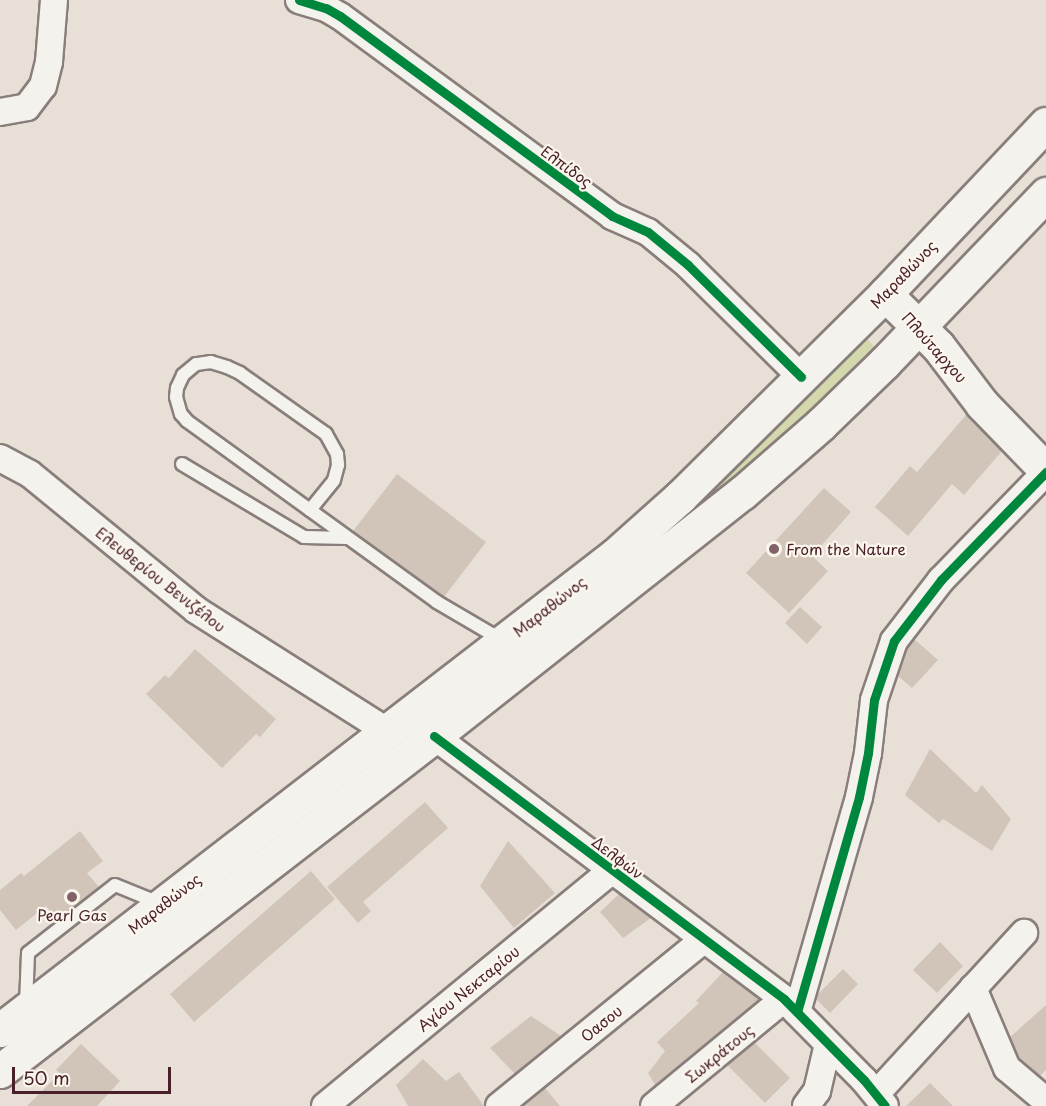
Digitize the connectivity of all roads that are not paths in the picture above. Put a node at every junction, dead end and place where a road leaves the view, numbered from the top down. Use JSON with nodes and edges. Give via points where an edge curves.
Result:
{"nodes":[{"id":1,"x":54,"y":0,"type":"edge"},
{"id":2,"x":299,"y":0,"type":"edge"},
{"id":3,"x":0,"y":112,"type":"edge"},
{"id":4,"x":1046,"y":124,"type":"edge"},
{"id":5,"x":1046,"y":166,"type":"edge"},
{"id":6,"x":1046,"y":194,"type":"edge"},
{"id":7,"x":903,"y":319,"type":"junction"},
{"id":8,"x":801,"y":377,"type":"junction"},
{"id":9,"x":0,"y":458,"type":"edge"},
{"id":10,"x":182,"y":464,"type":"dead end"},
{"id":11,"x":1046,"y":471,"type":"edge"},
{"id":12,"x":310,"y":510,"type":"junction"},
{"id":13,"x":346,"y":538,"type":"junction"},
{"id":14,"x":504,"y":642,"type":"junction"},
{"id":15,"x":387,"y":731,"type":"junction"},
{"id":16,"x":434,"y":736,"type":"junction"},
{"id":17,"x":611,"y":871,"type":"junction"},
{"id":18,"x":163,"y":904,"type":"junction"},
{"id":19,"x":1024,"y":933,"type":"dead end"},
{"id":20,"x":703,"y":940,"type":"junction"},
{"id":21,"x":973,"y":988,"type":"junction"},
{"id":22,"x":791,"y":1006,"type":"junction"},
{"id":23,"x":25,"y":1010,"type":"junction"},
{"id":24,"x":0,"y":1030,"type":"edge"},
{"id":25,"x":828,"y":1044,"type":"junction"},
{"id":26,"x":0,"y":1071,"type":"edge"},
{"id":27,"x":881,"y":1100,"type":"edge"},
{"id":28,"x":1045,"y":1104,"type":"edge"},
{"id":29,"x":325,"y":1106,"type":"edge"},
{"id":30,"x":500,"y":1106,"type":"edge"},
{"id":31,"x":654,"y":1106,"type":"edge"},
{"id":32,"x":806,"y":1106,"type":"edge"}],
"edges":[{"from":1,"to":3,"type":"street","via":[[43,86],[27,107]]},
{"from":2,"to":8,"type":"street","name":"Ελπίδος","via":[[340,16],[612,216],[648,232],[688,265]]},
{"from":4,"to":7,"type":"main road","name":"Μαραθώνος"},
{"from":5,"to":7,"type":"main road"},
{"from":6,"to":7,"type":"main road","name":"Μαραθώνος"},
{"from":7,"to":8,"type":"main road","name":"Μαραθώνος"},
{"from":7,"to":11,"type":"main road","name":"Πλούταρχου","via":[[952,363],[982,404]]},
{"from":7,"to":16,"type":"main road","name":"Μαραθώνος","via":[[821,424],[764,475]]},
{"from":8,"to":14,"type":"main road","name":"Μαραθώνος","via":[[647,527]]},
{"from":9,"to":15,"type":"street","name":"Ελευθερίου Βενιζέλου","via":[[30,474],[196,610]]},
{"from":10,"to":13,"type":"lane","via":[[304,537]]},
{"from":11,"to":22,"type":"street","via":[[941,580],[894,641],[874,700],[858,797]]},
{"from":12,"to":12,"type":"lane","via":[[187,421],[176,397],[183,375],[196,364],[211,362],[228,367],[326,434],[337,454],[338,465],[334,480]]},
{"from":12,"to":13,"type":"lane"},
{"from":13,"to":14,"type":"lane","via":[[437,602]]},
{"from":14,"to":15,"type":"main road","name":"Μαραθώνος"},
{"from":15,"to":18,"type":"main road","name":"Μαραθώνος"},
{"from":16,"to":17,"type":"street","name":"Δελφών"},
{"from":16,"to":26,"type":"main road","name":"Μαραθώνος"},
{"from":17,"to":20,"type":"street","name":"Δελφών"},
{"from":17,"to":29,"type":"street","name":"Αγίου Νεκταρίου"},
{"from":18,"to":23,"type":"main road","name":"Μαραθώνος"},
{"from":18,"to":23,"type":"lane","via":[[115,885],[28,953]]},
{"from":19,"to":21,"type":"street"},
{"from":20,"to":22,"type":"street","name":"Δελφών"},
{"from":20,"to":30,"type":"street","name":"Οασου"},
{"from":21,"to":27,"type":"street"},
{"from":21,"to":28,"type":"street","via":[[1007,1068]]},
{"from":22,"to":25,"type":"street","name":"Δελφών"},
{"from":22,"to":31,"type":"street","name":"Σωκράτους"},
{"from":23,"to":24,"type":"main road","name":"Μαραθώνος"},
{"from":25,"to":27,"type":"street","name":"Δελφών"},
{"from":25,"to":32,"type":"street","via":[[817,1091]]}]}
